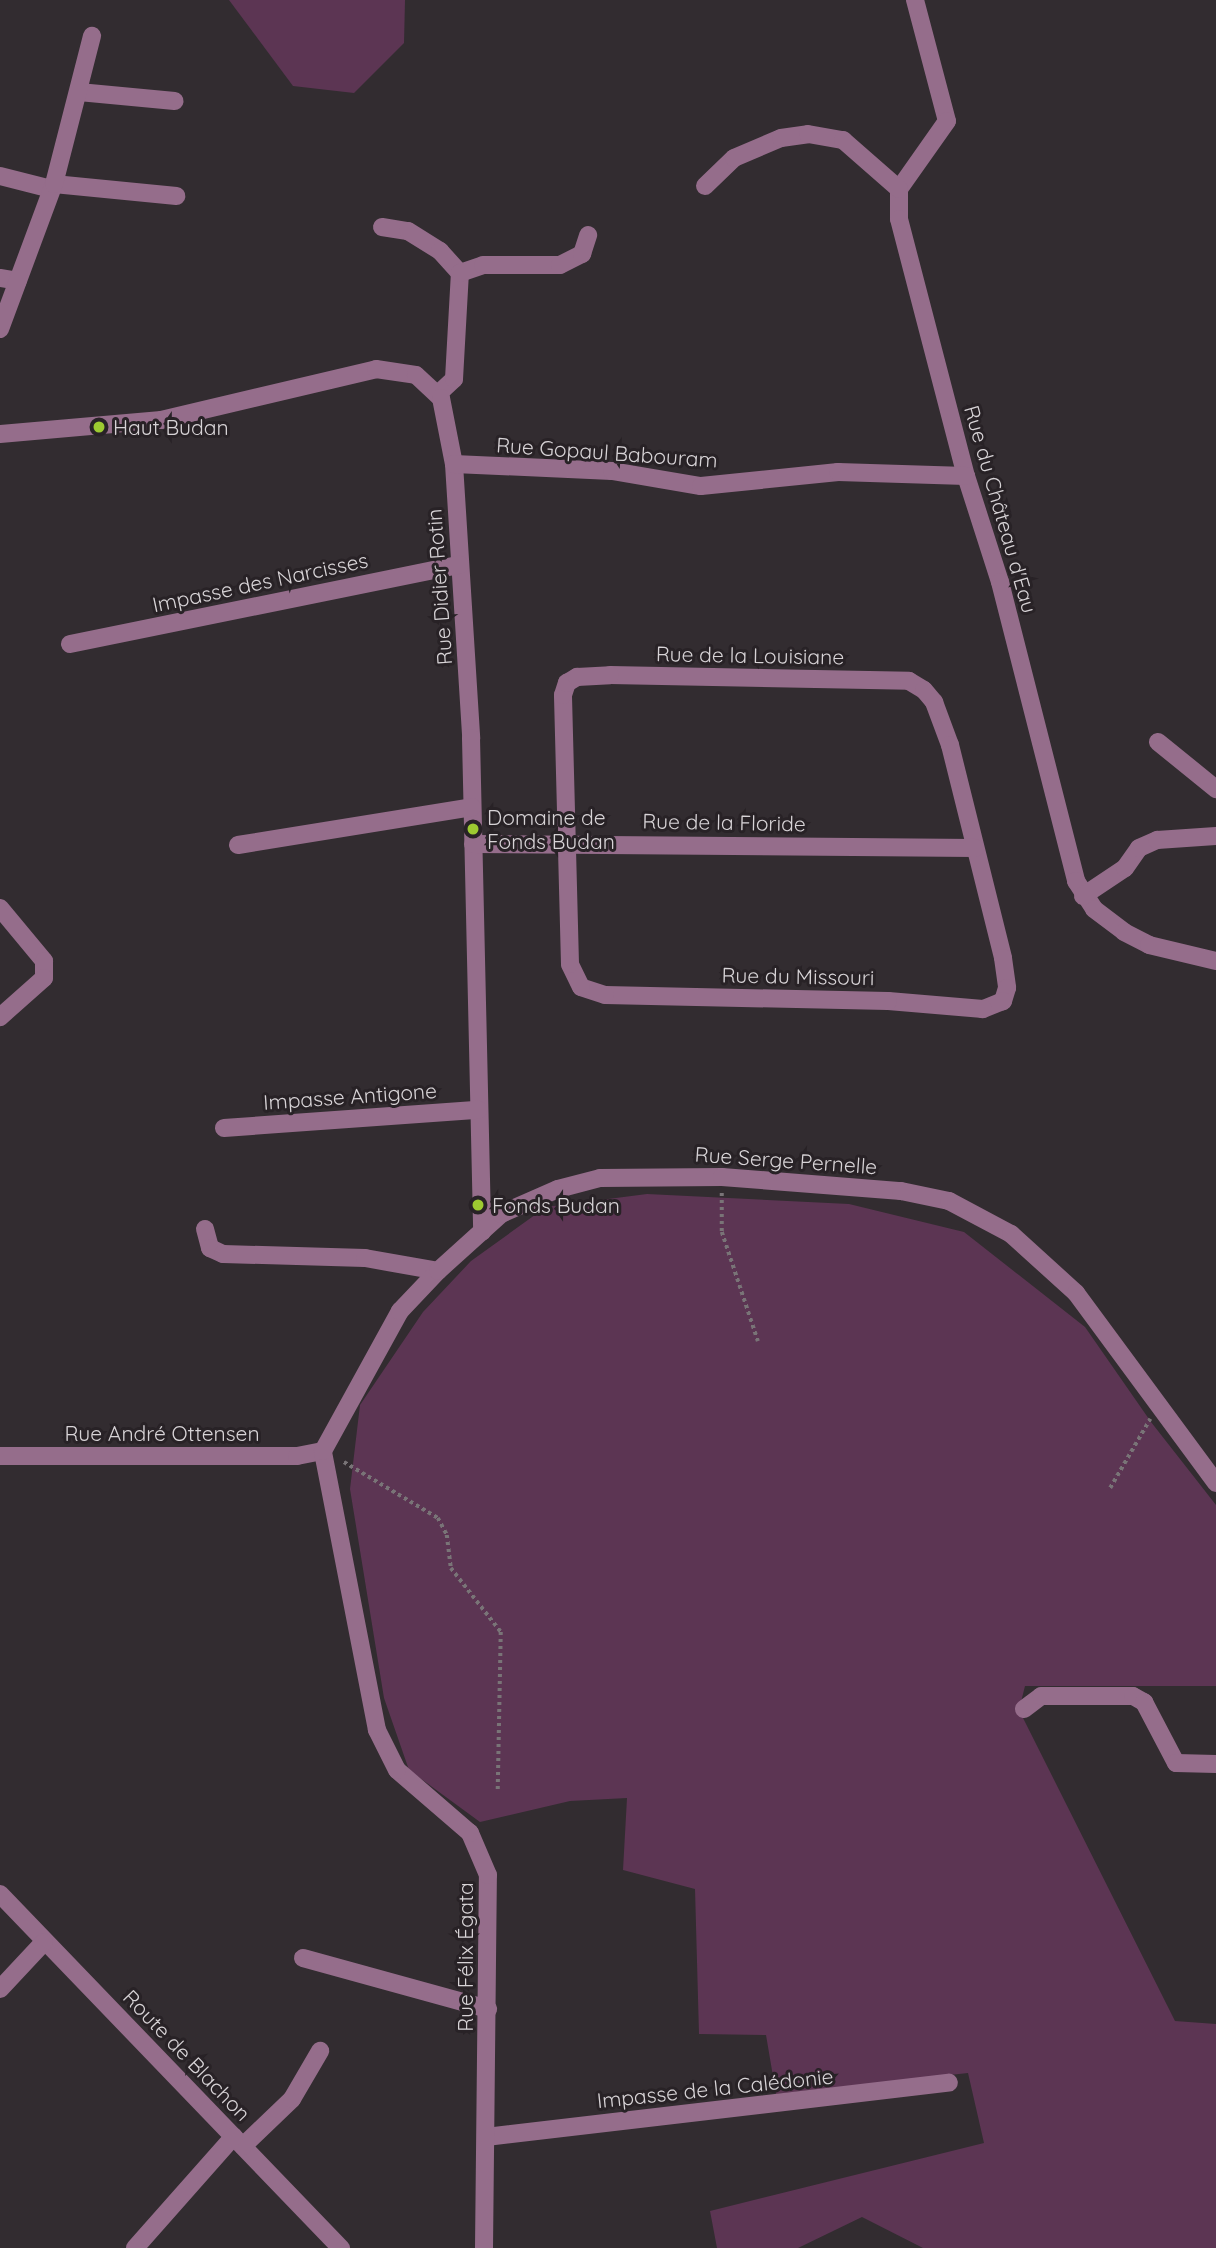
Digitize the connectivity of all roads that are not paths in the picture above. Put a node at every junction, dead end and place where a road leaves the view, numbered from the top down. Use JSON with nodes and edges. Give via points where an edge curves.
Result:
{"nodes":[{"id":1,"x":915,"y":0,"type":"edge"},
{"id":2,"x":92,"y":36,"type":"dead end"},
{"id":3,"x":79,"y":92,"type":"junction"},
{"id":4,"x":175,"y":101,"type":"dead end"},
{"id":5,"x":0,"y":176,"type":"edge"},
{"id":6,"x":705,"y":186,"type":"dead end"},
{"id":7,"x":52,"y":187,"type":"junction"},
{"id":8,"x":899,"y":189,"type":"junction"},
{"id":9,"x":176,"y":196,"type":"dead end"},
{"id":10,"x":382,"y":227,"type":"dead end"},
{"id":11,"x":588,"y":235,"type":"dead end"},
{"id":12,"x":460,"y":273,"type":"junction"},
{"id":13,"x":9,"y":279,"type":"edge"},
{"id":14,"x":0,"y":329,"type":"edge"},
{"id":15,"x":438,"y":394,"type":"junction"},
{"id":16,"x":0,"y":434,"type":"edge"},
{"id":17,"x":454,"y":464,"type":"junction"},
{"id":18,"x":966,"y":476,"type":"junction"},
{"id":19,"x":460,"y":565,"type":"junction"},
{"id":20,"x":70,"y":644,"type":"dead end"},
{"id":21,"x":1158,"y":743,"type":"dead end"},
{"id":22,"x":1216,"y":789,"type":"edge"},
{"id":23,"x":472,"y":807,"type":"junction"},
{"id":24,"x":1216,"y":836,"type":"edge"},
{"id":25,"x":568,"y":843,"type":"junction"},
{"id":26,"x":473,"y":844,"type":"junction"},
{"id":27,"x":238,"y":845,"type":"dead end"},
{"id":28,"x":975,"y":848,"type":"junction"},
{"id":29,"x":1083,"y":896,"type":"junction"},
{"id":30,"x":0,"y":908,"type":"edge"},
{"id":31,"x":1216,"y":961,"type":"edge"},
{"id":32,"x":0,"y":1017,"type":"edge"},
{"id":33,"x":478,"y":1110,"type":"junction"},
{"id":34,"x":224,"y":1128,"type":"dead end"},
{"id":35,"x":205,"y":1229,"type":"dead end"},
{"id":36,"x":482,"y":1232,"type":"junction"},
{"id":37,"x":438,"y":1271,"type":"junction"},
{"id":38,"x":323,"y":1451,"type":"junction"},
{"id":39,"x":4,"y":1456,"type":"edge"},
{"id":40,"x":1216,"y":1483,"type":"edge"},
{"id":41,"x":1024,"y":1709,"type":"dead end"},
{"id":42,"x":1216,"y":1764,"type":"edge"},
{"id":43,"x":0,"y":1894,"type":"edge"},
{"id":44,"x":44,"y":1942,"type":"junction"},
{"id":45,"x":303,"y":1958,"type":"dead end"},
{"id":46,"x":0,"y":1989,"type":"edge"},
{"id":47,"x":488,"y":2009,"type":"junction"},
{"id":48,"x":320,"y":2051,"type":"dead end"},
{"id":49,"x":949,"y":2084,"type":"dead end"},
{"id":50,"x":486,"y":2137,"type":"junction"},
{"id":51,"x":239,"y":2141,"type":"junction"},
{"id":52,"x":335,"y":2246,"type":"edge"},
{"id":53,"x":135,"y":2248,"type":"edge"},
{"id":54,"x":484,"y":2248,"type":"edge"}],
"edges":[{"from":1,"to":8,"type":"street","via":[[947,121]]},
{"from":2,"to":3,"type":"street"},
{"from":3,"to":4,"type":"street"},
{"from":3,"to":7,"type":"street"},
{"from":5,"to":7,"type":"street"},
{"from":6,"to":8,"type":"street","via":[[734,158],[781,138],[808,134],[843,140]]},
{"from":7,"to":9,"type":"street"},
{"from":7,"to":13,"type":"street"},
{"from":8,"to":18,"type":"street","name":"Rue du Château d'Eau","via":[[899,219]]},
{"from":10,"to":12,"type":"street","via":[[408,231],[440,251]]},
{"from":11,"to":12,"type":"street","via":[[582,254],[560,265],[483,265]]},
{"from":12,"to":15,"type":"street","via":[[454,379]]},
{"from":13,"to":14,"type":"street"},
{"from":15,"to":16,"type":"street","via":[[416,375],[376,369],[161,420]]},
{"from":15,"to":17,"type":"street","name":"Rue Didier Rotin","via":[[448,422]]},
{"from":17,"to":18,"type":"street","name":"Rue Gopaul Babouram","via":[[611,471],[701,486],[838,472]]},
{"from":17,"to":19,"type":"street","name":"Rue Didier Rotin"},
{"from":18,"to":29,"type":"street","name":"Rue du Château d'Eau","via":[[1000,582]]},
{"from":19,"to":20,"type":"street","name":"Impasse des Narcisses"},
{"from":19,"to":23,"type":"street","name":"Rue Didier Rotin"},
{"from":21,"to":22,"type":"street"},
{"from":23,"to":26,"type":"street","name":"Rue Didier Rotin"},
{"from":23,"to":27,"type":"street"},
{"from":24,"to":29,"type":"street","via":[[1157,840],[1139,848],[1125,868]]},
{"from":25,"to":26,"type":"street","name":"Rue de la Floride"},
{"from":25,"to":28,"type":"street","name":"Rue de la Floride"},
{"from":25,"to":28,"type":"street","name":"Rue de la Louisiane","via":[[563,695],[567,683],[577,677],[610,675],[909,681],[934,702],[950,745]]},
{"from":25,"to":28,"type":"street","name":"Rue du Missouri","via":[[570,964],[576,983],[589,993],[888,1001],[983,1010],[1000,1004],[1007,988]]},
{"from":26,"to":33,"type":"street","name":"Rue Didier Rotin"},
{"from":29,"to":31,"type":"street","via":[[1108,920],[1149,944]]},
{"from":30,"to":32,"type":"street","via":[[44,961],[44,978]]},
{"from":33,"to":34,"type":"street","name":"Impasse Antigone"},
{"from":33,"to":36,"type":"street","name":"Rue Didier Rotin"},
{"from":35,"to":37,"type":"street","via":[[210,1248],[223,1254],[365,1258]]},
{"from":36,"to":37,"type":"street","name":"Rue Serge Pernelle"},
{"from":36,"to":40,"type":"street","name":"Rue Serge Pernelle","via":[[501,1214],[580,1182],[637,1175],[901,1191],[971,1209],[1011,1234],[1076,1293]]},
{"from":37,"to":38,"type":"street","name":"Rue Serge Pernelle","via":[[400,1311]]},
{"from":38,"to":39,"type":"street","name":"Rue André Ottensen","via":[[297,1456]]},
{"from":38,"to":47,"type":"street","name":"Rue Félix Égata","via":[[366,1689],[379,1737],[397,1770],[470,1833],[485,1862],[490,1888]]},
{"from":41,"to":42,"type":"street","via":[[1041,1696],[1133,1696],[1144,1702],[1176,1763]]},
{"from":43,"to":44,"type":"street","name":"Route de Blachon"},
{"from":44,"to":46,"type":"street"},
{"from":44,"to":51,"type":"street","name":"Route de Blachon"},
{"from":45,"to":47,"type":"street"},
{"from":47,"to":50,"type":"street","name":"Rue Félix Égata"},
{"from":48,"to":51,"type":"street","via":[[292,2099]]},
{"from":49,"to":50,"type":"street","name":"Impasse de la Calédonie"},
{"from":50,"to":54,"type":"street","name":"Rue Félix Égata"},
{"from":51,"to":52,"type":"street","name":"Route de Blachon"},
{"from":51,"to":53,"type":"street"}]}
